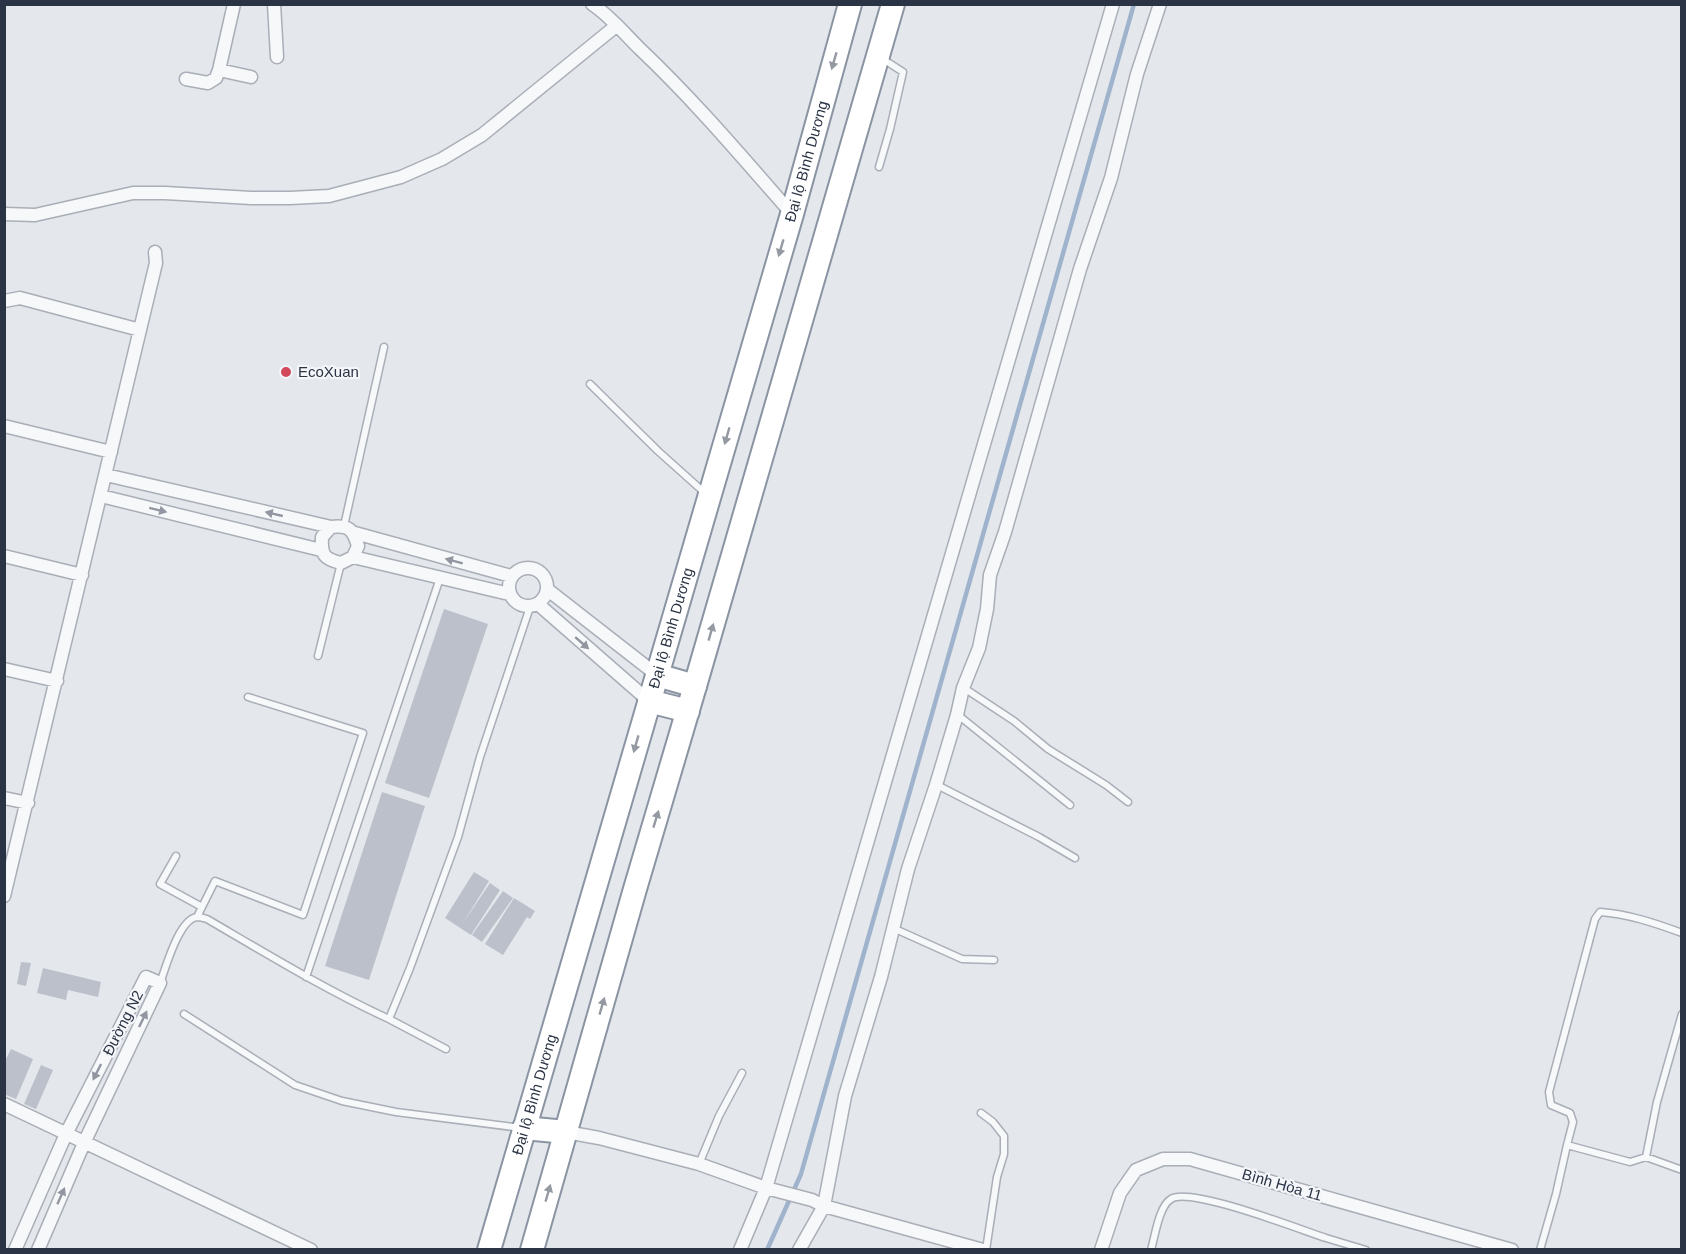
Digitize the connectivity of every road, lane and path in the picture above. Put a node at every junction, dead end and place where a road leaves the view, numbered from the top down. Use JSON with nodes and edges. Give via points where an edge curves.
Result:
{"nodes":[{"id":1,"x":234,"y":4,"type":"edge"},
{"id":2,"x":274,"y":4,"type":"edge"},
{"id":3,"x":592,"y":4,"type":"edge"},
{"id":4,"x":850,"y":4,"type":"edge"},
{"id":5,"x":893,"y":4,"type":"edge"},
{"id":6,"x":1113,"y":4,"type":"edge"},
{"id":7,"x":1160,"y":4,"type":"edge"},
{"id":8,"x":608,"y":8,"type":"edge"},
{"id":9,"x":616,"y":26,"type":"junction"},
{"id":10,"x":882,"y":42,"type":"junction"},
{"id":11,"x":277,"y":57,"type":"dead end"},
{"id":12,"x":219,"y":70,"type":"junction"},
{"id":13,"x":251,"y":76,"type":"dead end"},
{"id":14,"x":186,"y":79,"type":"dead end"},
{"id":15,"x":879,"y":167,"type":"dead end"},
{"id":16,"x":4,"y":214,"type":"edge"},
{"id":17,"x":792,"y":214,"type":"junction"},
{"id":18,"x":155,"y":252,"type":"dead end"},
{"id":19,"x":4,"y":301,"type":"edge"},
{"id":20,"x":140,"y":330,"type":"junction"},
{"id":21,"x":384,"y":347,"type":"dead end"},
{"id":22,"x":590,"y":384,"type":"dead end"},
{"id":23,"x":4,"y":426,"type":"edge"},
{"id":24,"x":111,"y":452,"type":"junction"},
{"id":25,"x":106,"y":476,"type":"junction"},
{"id":26,"x":101,"y":496,"type":"junction"},
{"id":27,"x":709,"y":496,"type":"junction"},
{"id":28,"x":337,"y":527,"type":"junction"},
{"id":29,"x":355,"y":533,"type":"junction"},
{"id":30,"x":321,"y":550,"type":"junction"},
{"id":31,"x":4,"y":556,"type":"edge"},
{"id":32,"x":347,"y":560,"type":"junction"},
{"id":33,"x":82,"y":575,"type":"junction"},
{"id":34,"x":511,"y":576,"type":"junction"},
{"id":35,"x":440,"y":578,"type":"junction"},
{"id":36,"x":548,"y":590,"type":"junction"},
{"id":37,"x":508,"y":594,"type":"junction"},
{"id":38,"x":534,"y":606,"type":"junction"},
{"id":39,"x":318,"y":656,"type":"dead end"},
{"id":40,"x":4,"y":669,"type":"edge"},
{"id":41,"x":657,"y":675,"type":"junction"},
{"id":42,"x":57,"y":681,"type":"junction"},
{"id":43,"x":695,"y":686,"type":"junction"},
{"id":44,"x":963,"y":688,"type":"junction"},
{"id":45,"x":248,"y":697,"type":"dead end"},
{"id":46,"x":649,"y":701,"type":"junction"},
{"id":47,"x":688,"y":711,"type":"junction"},
{"id":48,"x":957,"y":715,"type":"junction"},
{"id":49,"x":936,"y":785,"type":"junction"},
{"id":50,"x":4,"y":798,"type":"edge"},
{"id":51,"x":1128,"y":802,"type":"dead end"},
{"id":52,"x":28,"y":803,"type":"junction"},
{"id":53,"x":1070,"y":805,"type":"dead end"},
{"id":54,"x":176,"y":856,"type":"dead end"},
{"id":55,"x":1075,"y":858,"type":"dead end"},
{"id":56,"x":4,"y":896,"type":"edge"},
{"id":57,"x":202,"y":907,"type":"junction"},
{"id":58,"x":197,"y":917,"type":"junction"},
{"id":59,"x":893,"y":927,"type":"junction"},
{"id":60,"x":1682,"y":933,"type":"edge"},
{"id":61,"x":994,"y":960,"type":"dead end"},
{"id":62,"x":306,"y":977,"type":"junction"},
{"id":63,"x":160,"y":983,"type":"junction"},
{"id":64,"x":184,"y":1014,"type":"dead end"},
{"id":65,"x":1682,"y":1014,"type":"edge"},
{"id":66,"x":389,"y":1019,"type":"junction"},
{"id":67,"x":446,"y":1049,"type":"dead end"},
{"id":68,"x":742,"y":1073,"type":"dead end"},
{"id":69,"x":4,"y":1104,"type":"edge"},
{"id":70,"x":981,"y":1113,"type":"dead end"},
{"id":71,"x":524,"y":1128,"type":"junction"},
{"id":72,"x":566,"y":1132,"type":"junction"},
{"id":73,"x":66,"y":1134,"type":"junction"},
{"id":74,"x":84,"y":1143,"type":"junction"},
{"id":75,"x":1568,"y":1145,"type":"junction"},
{"id":76,"x":1646,"y":1157,"type":"junction"},
{"id":77,"x":699,"y":1164,"type":"junction"},
{"id":78,"x":1682,"y":1170,"type":"edge"},
{"id":79,"x":766,"y":1188,"type":"junction"},
{"id":80,"x":824,"y":1206,"type":"junction"},
{"id":81,"x":946,"y":1244,"type":"edge"},
{"id":82,"x":15,"y":1250,"type":"edge"},
{"id":83,"x":38,"y":1250,"type":"edge"},
{"id":84,"x":311,"y":1250,"type":"edge"},
{"id":85,"x":489,"y":1250,"type":"edge"},
{"id":86,"x":532,"y":1250,"type":"edge"},
{"id":87,"x":740,"y":1250,"type":"edge"},
{"id":88,"x":799,"y":1250,"type":"edge"},
{"id":89,"x":984,"y":1250,"type":"edge"},
{"id":90,"x":1101,"y":1250,"type":"edge"},
{"id":91,"x":1151,"y":1250,"type":"edge"},
{"id":92,"x":1366,"y":1250,"type":"edge"},
{"id":93,"x":1512,"y":1250,"type":"edge"},
{"id":94,"x":1540,"y":1250,"type":"edge"}],
"edges":[{"from":1,"to":12,"type":"street"},
{"from":2,"to":11,"type":"street"},
{"from":3,"to":8,"type":"street"},
{"from":4,"to":17,"type":"highway","name":"Đại lộ Bình Dương","one_way":true},
{"from":5,"to":10,"type":"highway"},
{"from":6,"to":79,"type":"street"},
{"from":7,"to":44,"type":"street","via":[[990,575],[980,648]]},
{"from":8,"to":9,"type":"street"},
{"from":9,"to":16,"type":"street","via":[[482,135],[401,177],[329,196],[133,193],[35,214]]},
{"from":9,"to":17,"type":"street","via":[[676,82]]},
{"from":10,"to":15,"type":"lane","via":[[886,61],[903,72]]},
{"from":43,"to":10,"type":"highway","one_way":true},
{"from":12,"to":13,"type":"street"},
{"from":12,"to":14,"type":"street","via":[[208,83]]},
{"from":17,"to":27,"type":"highway","name":"Đại lộ Bình Dương","one_way":true},
{"from":18,"to":20,"type":"street","via":[[156,263]]},
{"from":19,"to":20,"type":"street","via":[[20,298]]},
{"from":20,"to":24,"type":"street"},
{"from":21,"to":28,"type":"lane"},
{"from":22,"to":27,"type":"lane"},
{"from":23,"to":24,"type":"street"},
{"from":24,"to":25,"type":"street"},
{"from":25,"to":26,"type":"street"},
{"from":28,"to":25,"type":"street","one_way":true},
{"from":26,"to":30,"type":"street","one_way":true},
{"from":26,"to":33,"type":"street"},
{"from":27,"to":41,"type":"highway","name":"Đại lộ Bình Dương"},
{"from":28,"to":29,"type":"street"},
{"from":28,"to":30,"type":"street","via":[[322,537]]},
{"from":29,"to":32,"type":"street","via":[[358,546]]},
{"from":34,"to":29,"type":"street","one_way":true},
{"from":30,"to":32,"type":"street","via":[[329,560]]},
{"from":31,"to":33,"type":"street"},
{"from":32,"to":35,"type":"street"},
{"from":32,"to":39,"type":"lane"},
{"from":33,"to":42,"type":"street"},
{"from":34,"to":36,"type":"street","via":[[529,567],[546,579]]},
{"from":34,"to":37,"type":"street"},
{"from":35,"to":37,"type":"street"},
{"from":35,"to":62,"type":"lane"},
{"from":36,"to":38,"type":"street"},
{"from":36,"to":41,"type":"street"},
{"from":37,"to":38,"type":"street","via":[[517,604]]},
{"from":38,"to":46,"type":"street","one_way":true},
{"from":38,"to":66,"type":"lane","via":[[480,757],[458,837]]},
{"from":40,"to":42,"type":"street"},
{"from":41,"to":43,"type":"highway"},
{"from":41,"to":46,"type":"highway","name":"Đại lộ Bình Dương"},
{"from":42,"to":52,"type":"street"},
{"from":43,"to":47,"type":"highway"},
{"from":44,"to":48,"type":"street"},
{"from":44,"to":51,"type":"lane"},
{"from":45,"to":57,"type":"lane","via":[[363,733],[303,915],[215,881]]},
{"from":46,"to":47,"type":"highway"},
{"from":46,"to":71,"type":"highway","name":"Đại lộ Bình Dương","one_way":true},
{"from":72,"to":47,"type":"highway","one_way":true},
{"from":48,"to":49,"type":"street"},
{"from":48,"to":53,"type":"lane"},
{"from":49,"to":55,"type":"lane"},
{"from":49,"to":59,"type":"street"},
{"from":50,"to":52,"type":"street"},
{"from":52,"to":56,"type":"street"},
{"from":54,"to":57,"type":"lane","via":[[160,884]]},
{"from":57,"to":58,"type":"lane"},
{"from":58,"to":62,"type":"lane","via":[[207,919]]},
{"from":58,"to":63,"type":"lane","via":[[181,929]]},
{"from":59,"to":61,"type":"lane","via":[[962,958]]},
{"from":59,"to":80,"type":"street","via":[[845,1096]]},
{"from":60,"to":75,"type":"lane","via":[[1620,914],[1600,912],[1595,919],[1549,1092],[1551,1105],[1570,1113],[1573,1122]]},
{"from":62,"to":66,"type":"lane"},
{"from":63,"to":73,"type":"street","name":"Đường N2","one_way":true,"via":[[146,977]]},
{"from":74,"to":63,"type":"street","name":"Đường N2","one_way":true},
{"from":64,"to":71,"type":"lane","via":[[295,1085],[332,1098],[396,1112]]},
{"from":65,"to":76,"type":"lane","via":[[1656,1102]]},
{"from":66,"to":67,"type":"lane"},
{"from":68,"to":77,"type":"lane"},
{"from":69,"to":73,"type":"street"},
{"from":70,"to":89,"type":"lane","via":[[1004,1136],[1004,1154]]},
{"from":71,"to":72,"type":"highway"},
{"from":71,"to":85,"type":"highway","name":"Đại lộ Bình Dương"},
{"from":72,"to":77,"type":"street"},
{"from":86,"to":72,"type":"highway","one_way":true},
{"from":73,"to":74,"type":"street"},
{"from":73,"to":82,"type":"street","name":"Đường N2"},
{"from":83,"to":74,"type":"street","name":"Đường N2","one_way":true},
{"from":74,"to":84,"type":"street"},
{"from":75,"to":76,"type":"lane","via":[[1630,1162]]},
{"from":75,"to":94,"type":"lane"},
{"from":76,"to":78,"type":"lane"},
{"from":77,"to":79,"type":"street"},
{"from":79,"to":80,"type":"street"},
{"from":79,"to":87,"type":"street"},
{"from":80,"to":81,"type":"street"},
{"from":80,"to":88,"type":"street"},
{"from":81,"to":89,"type":"street"},
{"from":90,"to":93,"type":"street","name":"Bình Hòa 11","via":[[1120,1193],[1136,1170],[1163,1159],[1190,1159]]},
{"from":91,"to":92,"type":"lane","via":[[1163,1206],[1172,1197],[1183,1196],[1265,1216]]}]}
